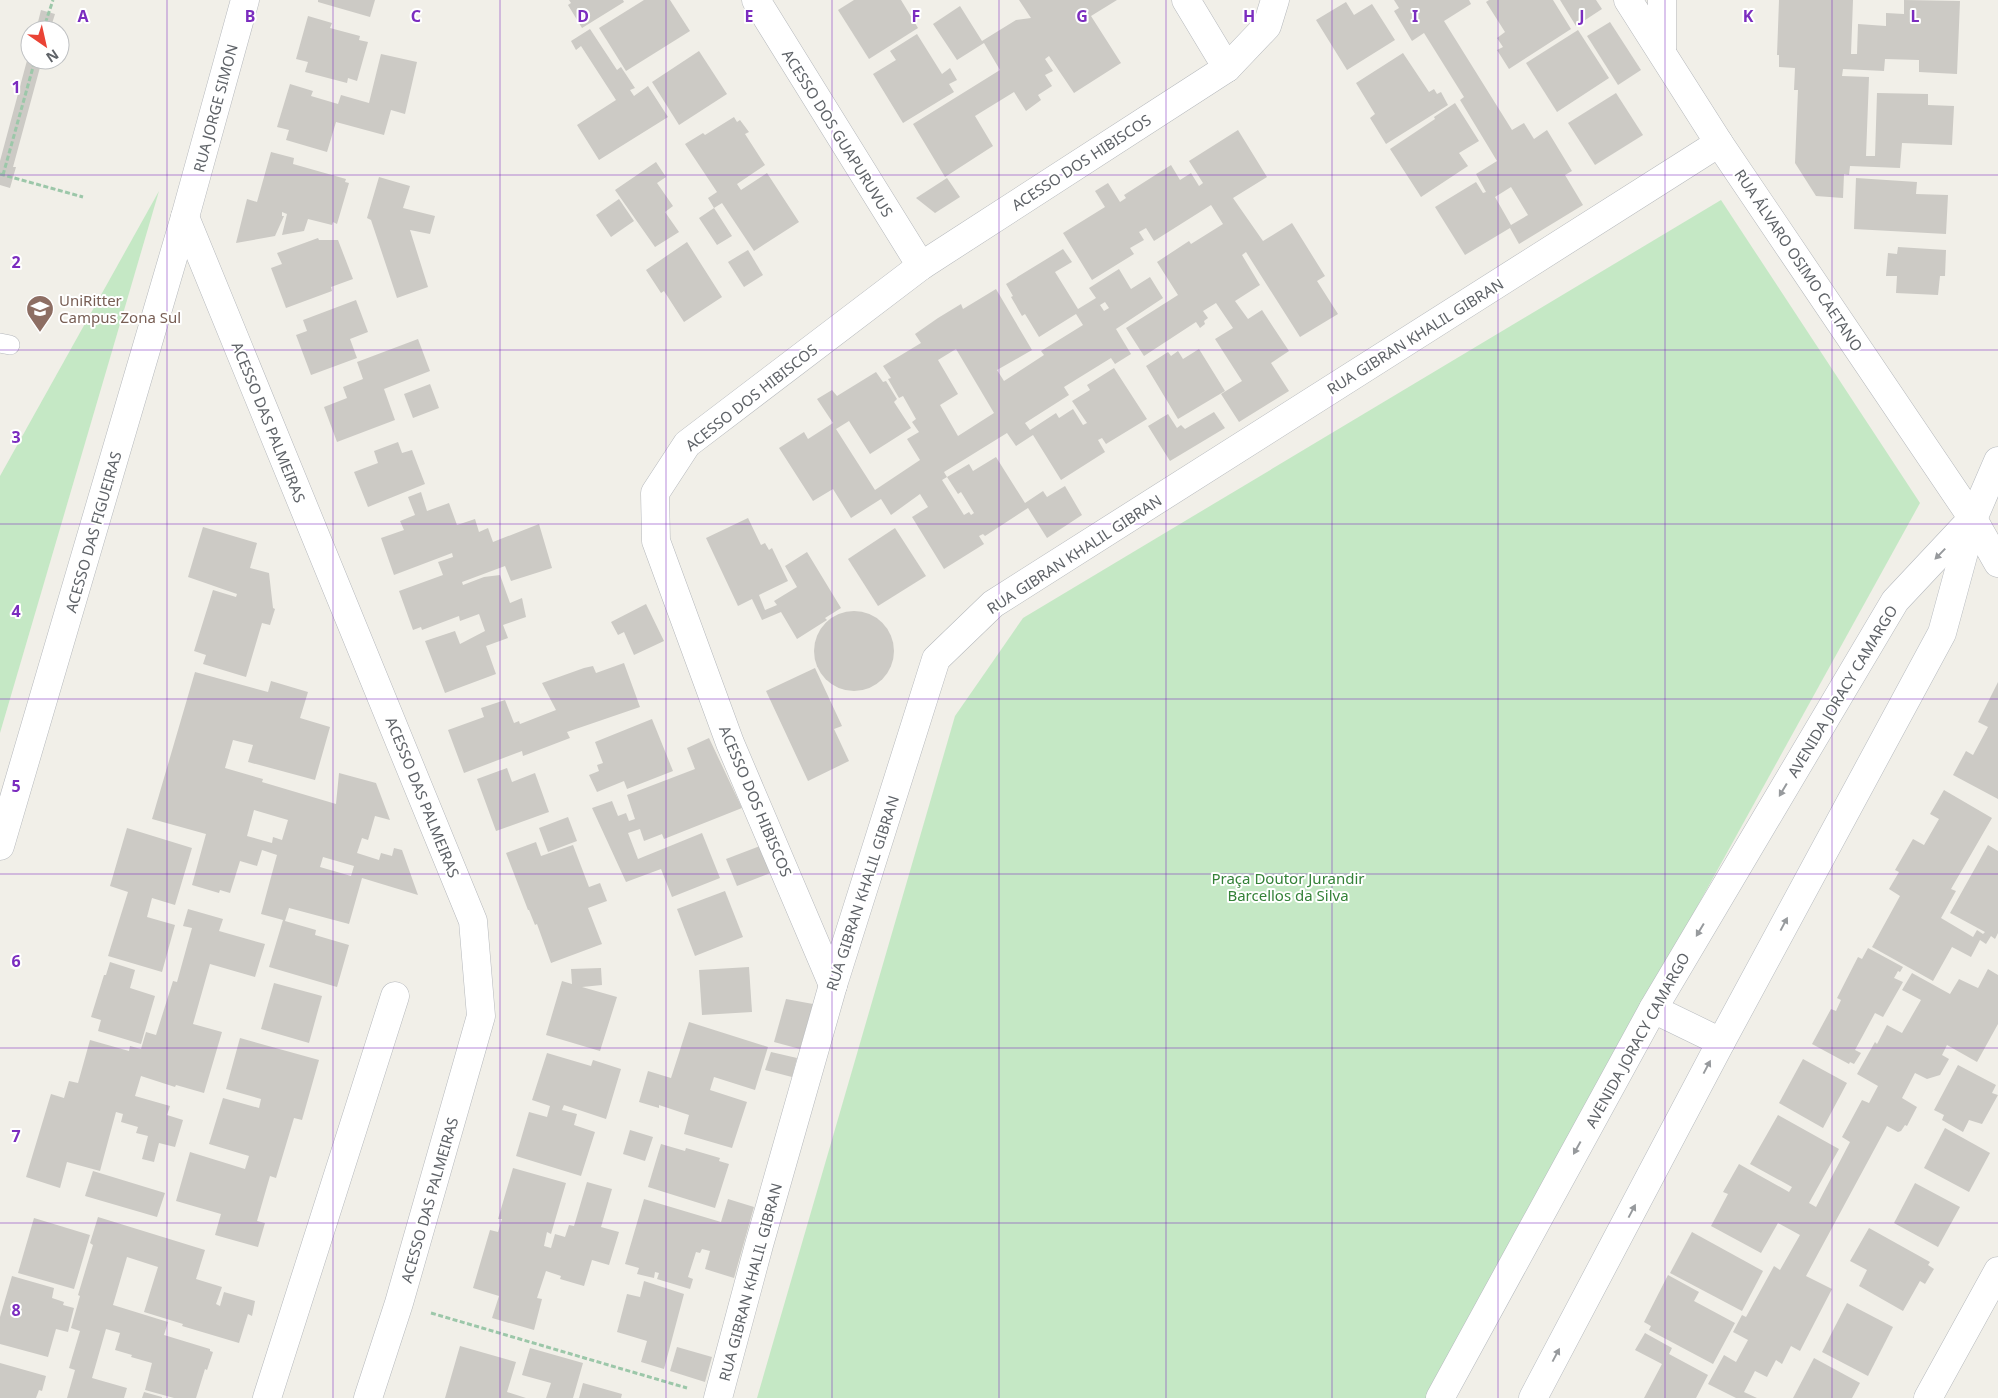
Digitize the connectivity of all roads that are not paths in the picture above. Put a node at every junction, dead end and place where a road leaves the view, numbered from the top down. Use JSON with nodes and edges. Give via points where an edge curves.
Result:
{"nodes":[{"id":1,"x":245,"y":0,"type":"edge"},
{"id":2,"x":756,"y":0,"type":"edge"},
{"id":3,"x":1186,"y":0,"type":"edge"},
{"id":4,"x":1274,"y":0,"type":"edge"},
{"id":5,"x":1628,"y":0,"type":"edge"},
{"id":6,"x":1662,"y":0,"type":"edge"},
{"id":7,"x":1662,"y":51,"type":"junction"},
{"id":8,"x":1228,"y":68,"type":"junction"},
{"id":9,"x":1719,"y":143,"type":"junction"},
{"id":10,"x":185,"y":217,"type":"junction"},
{"id":11,"x":921,"y":266,"type":"junction"},
{"id":12,"x":1998,"y":461,"type":"edge"},
{"id":13,"x":1973,"y":518,"type":"junction"},
{"id":14,"x":1998,"y":563,"type":"edge"},
{"id":15,"x":0,"y":846,"type":"edge"},
{"id":16,"x":833,"y":985,"type":"junction"},
{"id":17,"x":395,"y":996,"type":"dead end"},
{"id":18,"x":1653,"y":1009,"type":"junction"},
{"id":19,"x":1721,"y":1042,"type":"junction"},
{"id":20,"x":1998,"y":1270,"type":"edge"},
{"id":21,"x":1450,"y":1393,"type":"edge"},
{"id":22,"x":267,"y":1398,"type":"edge"},
{"id":23,"x":368,"y":1398,"type":"edge"},
{"id":24,"x":718,"y":1398,"type":"edge"},
{"id":25,"x":1533,"y":1398,"type":"edge"},
{"id":26,"x":1928,"y":1398,"type":"edge"}],
"edges":[{"from":1,"to":10,"type":"street","name":"RUA JORGE SIMON"},
{"from":2,"to":11,"type":"street","name":"ACESSO DOS GUAPURUVUS"},
{"from":3,"to":8,"type":"street"},
{"from":4,"to":8,"type":"street","name":"ACESSO DOS HIBISCOS","via":[[1267,26]]},
{"from":5,"to":7,"type":"street","name":"RUA ÁLVARO OSIMO CAETANO"},
{"from":6,"to":7,"type":"street"},
{"from":7,"to":9,"type":"street","name":"RUA ÁLVARO OSIMO CAETANO"},
{"from":8,"to":11,"type":"street","name":"ACESSO DOS HIBISCOS"},
{"from":9,"to":13,"type":"street","name":"RUA ÁLVARO OSIMO CAETANO"},
{"from":9,"to":16,"type":"street","name":"RUA GIBRAN KHALIL GIBRAN","via":[[993,604],[936,659]]},
{"from":10,"to":15,"type":"street","name":"ACESSO DAS FIGUEIRAS"},
{"from":10,"to":23,"type":"street","name":"ACESSO DAS PALMEIRAS","via":[[473,921],[481,1016],[399,1303]]},
{"from":11,"to":16,"type":"street","name":"ACESSO DOS HIBISCOS","via":[[687,444],[655,492],[656,541],[730,743]]},
{"from":12,"to":13,"type":"street"},
{"from":13,"to":14,"type":"street","name":"RUA ÁLVARO OSIMO CAETANO"},
{"from":13,"to":18,"type":"street","name":"AVENIDA JORACY CAMARGO","one_way":true,"via":[[1895,601]]},
{"from":19,"to":13,"type":"street","one_way":true,"via":[[1942,633]]},
{"from":16,"to":24,"type":"street","name":"RUA GIBRAN KHALIL GIBRAN"},
{"from":17,"to":22,"type":"street"},
{"from":18,"to":19,"type":"street"},
{"from":18,"to":21,"type":"street","name":"AVENIDA JORACY CAMARGO","one_way":true},
{"from":25,"to":19,"type":"street","one_way":true},
{"from":20,"to":26,"type":"street"}]}
